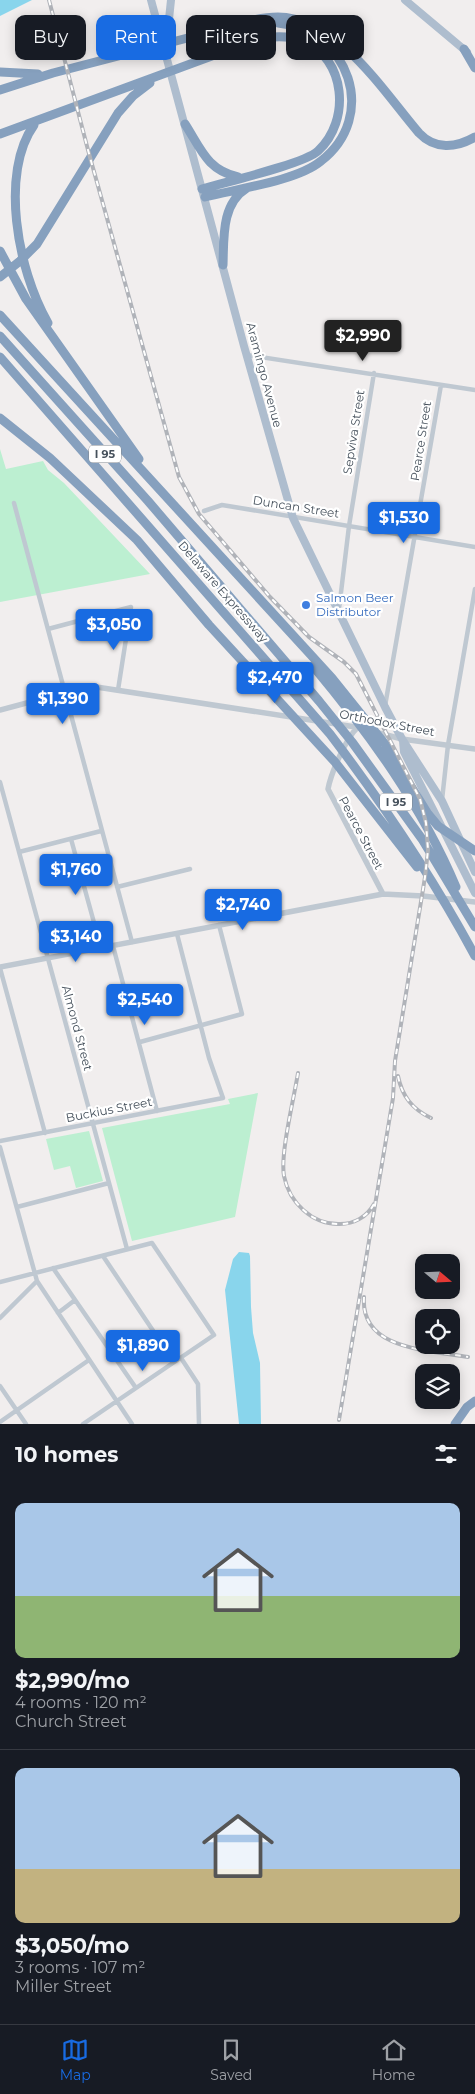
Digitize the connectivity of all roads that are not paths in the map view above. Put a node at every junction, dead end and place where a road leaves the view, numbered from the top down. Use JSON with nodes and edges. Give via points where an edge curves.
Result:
{"nodes":[{"id":1,"x":151,"y":0,"type":"edge"},
{"id":2,"x":171,"y":0,"type":"edge"},
{"id":3,"x":405,"y":0,"type":"edge"},
{"id":4,"x":155,"y":15,"type":"edge"},
{"id":5,"x":169,"y":15,"type":"edge"},
{"id":6,"x":276,"y":18,"type":"edge"},
{"id":7,"x":276,"y":23,"type":"edge"},
{"id":8,"x":186,"y":39,"type":"edge"},
{"id":9,"x":464,"y":49,"type":"junction"},
{"id":10,"x":167,"y":60,"type":"edge"},
{"id":11,"x":475,"y":60,"type":"edge"},
{"id":12,"x":475,"y":68,"type":"edge"},
{"id":13,"x":0,"y":72,"type":"edge"},
{"id":14,"x":53,"y":73,"type":"junction"},
{"id":15,"x":160,"y":76,"type":"junction"},
{"id":16,"x":0,"y":90,"type":"edge"},
{"id":17,"x":40,"y":120,"type":"junction"},
{"id":18,"x":185,"y":124,"type":"junction"},
{"id":19,"x":0,"y":134,"type":"edge"},
{"id":20,"x":475,"y":137,"type":"edge"},
{"id":21,"x":14,"y":144,"type":"dead end"},
{"id":22,"x":241,"y":177,"type":"junction"},
{"id":23,"x":249,"y":186,"type":"junction"},
{"id":24,"x":203,"y":193,"type":"junction"},
{"id":25,"x":7,"y":223,"type":"dead end"},
{"id":26,"x":0,"y":251,"type":"edge"},
{"id":27,"x":223,"y":265,"type":"junction"},
{"id":28,"x":0,"y":277,"type":"edge"},
{"id":29,"x":0,"y":315,"type":"edge"},
{"id":30,"x":0,"y":336,"type":"edge"},
{"id":31,"x":247,"y":355,"type":"junction"},
{"id":32,"x":0,"y":358,"type":"edge"},
{"id":33,"x":72,"y":365,"type":"junction"},
{"id":34,"x":374,"y":373,"type":"junction"},
{"id":35,"x":440,"y":385,"type":"junction"},
{"id":36,"x":475,"y":390,"type":"edge"},
{"id":37,"x":0,"y":418,"type":"edge"},
{"id":38,"x":14,"y":503,"type":"dead end"},
{"id":39,"x":204,"y":511,"type":"dead end"},
{"id":40,"x":184,"y":517,"type":"junction"},
{"id":41,"x":293,"y":518,"type":"junction"},
{"id":42,"x":349,"y":526,"type":"junction"},
{"id":43,"x":415,"y":538,"type":"junction"},
{"id":44,"x":475,"y":547,"type":"edge"},
{"id":45,"x":475,"y":588,"type":"edge"},
{"id":46,"x":265,"y":607,"type":"junction"},
{"id":47,"x":338,"y":612,"type":"junction"},
{"id":48,"x":48,"y":629,"type":"junction"},
{"id":49,"x":118,"y":690,"type":"junction"},
{"id":50,"x":64,"y":692,"type":"junction"},
{"id":51,"x":385,"y":707,"type":"junction"},
{"id":52,"x":0,"y":710,"type":"edge"},
{"id":53,"x":358,"y":727,"type":"junction"},
{"id":54,"x":402,"y":739,"type":"junction"},
{"id":55,"x":448,"y":745,"type":"junction"},
{"id":56,"x":475,"y":749,"type":"edge"},
{"id":57,"x":0,"y":782,"type":"edge"},
{"id":58,"x":442,"y":801,"type":"junction"},
{"id":59,"x":101,"y":831,"type":"junction"},
{"id":60,"x":71,"y":839,"type":"junction"},
{"id":61,"x":408,"y":849,"type":"junction"},
{"id":62,"x":475,"y":851,"type":"edge"},
{"id":63,"x":19,"y":852,"type":"junction"},
{"id":64,"x":190,"y":869,"type":"dead end"},
{"id":65,"x":475,"y":872,"type":"edge"},
{"id":66,"x":118,"y":887,"type":"junction"},
{"id":67,"x":475,"y":893,"type":"edge"},
{"id":68,"x":383,"y":894,"type":"junction"},
{"id":69,"x":475,"y":902,"type":"edge"},
{"id":70,"x":465,"y":908,"type":"junction"},
{"id":71,"x":219,"y":926,"type":"junction"},
{"id":72,"x":475,"y":927,"type":"edge"},
{"id":73,"x":176,"y":934,"type":"junction"},
{"id":74,"x":132,"y":942,"type":"junction"},
{"id":75,"x":113,"y":946,"type":"junction"},
{"id":76,"x":100,"y":948,"type":"junction"},
{"id":77,"x":475,"y":956,"type":"edge"},
{"id":78,"x":48,"y":958,"type":"junction"},
{"id":79,"x":0,"y":968,"type":"edge"},
{"id":80,"x":200,"y":1025,"type":"junction"},
{"id":81,"x":140,"y":1042,"type":"junction"},
{"id":82,"x":157,"y":1111,"type":"junction"},
{"id":83,"x":92,"y":1124,"type":"junction"},
{"id":84,"x":45,"y":1133,"type":"junction"},
{"id":85,"x":0,"y":1142,"type":"edge"},
{"id":86,"x":0,"y":1147,"type":"edge"},
{"id":87,"x":109,"y":1183,"type":"junction"},
{"id":88,"x":17,"y":1207,"type":"junction"},
{"id":89,"x":127,"y":1249,"type":"junction"},
{"id":90,"x":103,"y":1256,"type":"junction"},
{"id":91,"x":53,"y":1268,"type":"junction"},
{"id":92,"x":35,"y":1273,"type":"junction"},
{"id":93,"x":37,"y":1281,"type":"junction"},
{"id":94,"x":0,"y":1282,"type":"edge"},
{"id":95,"x":75,"y":1300,"type":"junction"},
{"id":96,"x":58,"y":1313,"type":"junction"},
{"id":97,"x":0,"y":1318,"type":"edge"},
{"id":98,"x":181,"y":1358,"type":"junction"},
{"id":99,"x":89,"y":1360,"type":"junction"},
{"id":100,"x":174,"y":1362,"type":"junction"},
{"id":101,"x":0,"y":1386,"type":"edge"},
{"id":102,"x":136,"y":1388,"type":"junction"},
{"id":103,"x":475,"y":1400,"type":"edge"},
{"id":104,"x":117,"y":1401,"type":"junction"},
{"id":105,"x":16,"y":1410,"type":"junction"},
{"id":106,"x":0,"y":1422,"type":"edge"},
{"id":107,"x":456,"y":1423,"type":"edge"},
{"id":108,"x":26,"y":1424,"type":"edge"},
{"id":109,"x":83,"y":1424,"type":"edge"},
{"id":110,"x":132,"y":1424,"type":"edge"},
{"id":111,"x":199,"y":1424,"type":"edge"}],
"edges":[{"from":1,"to":4,"type":"main road","name":"Aramingo Avenue"},
{"from":2,"to":5,"type":"main road"},
{"from":3,"to":9,"type":"main road"},
{"from":6,"to":20,"type":"highway","via":[[312,24],[342,44],[428,141],[453,146]]},
{"from":7,"to":23,"type":"highway","via":[[312,32],[336,52],[351,92],[349,123],[331,153],[306,170]]},
{"from":8,"to":14,"type":"highway"},
{"from":9,"to":11,"type":"main road"},
{"from":9,"to":12,"type":"highway"},
{"from":10,"to":18,"type":"main road","name":"Aramingo Avenue"},
{"from":13,"to":14,"type":"highway"},
{"from":14,"to":16,"type":"highway"},
{"from":15,"to":17,"type":"highway"},
{"from":15,"to":22,"type":"highway","via":[[242,43],[274,36],[303,41],[327,59],[338,83],[339,106],[335,126],[324,145],[317,152],[298,160]]},
{"from":15,"to":28,"type":"highway","via":[[125,104],[44,235],[29,253]]},
{"from":17,"to":19,"type":"highway"},
{"from":17,"to":21,"type":"highway"},
{"from":18,"to":22,"type":"highway","via":[[214,168],[223,174]]},
{"from":18,"to":24,"type":"main road","name":"Aramingo Avenue"},
{"from":22,"to":24,"type":"highway"},
{"from":23,"to":24,"type":"highway"},
{"from":23,"to":27,"type":"highway","via":[[236,197],[228,213]]},
{"from":24,"to":27,"type":"main road","name":"Aramingo Avenue"},
{"from":25,"to":33,"type":"highway","via":[[32,294]]},
{"from":26,"to":33,"type":"highway","via":[[26,299]]},
{"from":27,"to":31,"type":"main road","name":"Aramingo Avenue"},
{"from":29,"to":40,"type":"highway"},
{"from":30,"to":70,"type":"highway","name":"Delaware Expressway","number":"I 95","via":[[288,663],[369,764]]},
{"from":31,"to":34,"type":"street"},
{"from":31,"to":41,"type":"main road","name":"Aramingo Avenue"},
{"from":32,"to":61,"type":"highway","name":"Delaware Expressway","number":"I 95","via":[[330,734],[360,772]]},
{"from":33,"to":40,"type":"highway","via":[[118,432]]},
{"from":34,"to":35,"type":"street"},
{"from":34,"to":42,"type":"street","name":"Sepviva Street"},
{"from":35,"to":36,"type":"street"},
{"from":35,"to":43,"type":"street","name":"Pearce Street"},
{"from":37,"to":61,"type":"highway","via":[[50,458],[137,540]]},
{"from":38,"to":48,"type":"street"},
{"from":39,"to":41,"type":"street","name":"Duncan Street","via":[[222,505]]},
{"from":40,"to":46,"type":"highway"},
{"from":41,"to":42,"type":"street","name":"Duncan Street"},
{"from":41,"to":47,"type":"main road","name":"Aramingo Avenue"},
{"from":42,"to":43,"type":"street","name":"Duncan Street"},
{"from":42,"to":47,"type":"street","name":"Sepviva Street"},
{"from":43,"to":44,"type":"street","name":"Duncan Street"},
{"from":43,"to":51,"type":"street","name":"Pearce Street"},
{"from":45,"to":55,"type":"street"},
{"from":46,"to":62,"type":"highway","via":[[362,714],[438,826]]},
{"from":46,"to":70,"type":"highway","via":[[343,701],[397,777],[442,856]]},
{"from":47,"to":51,"type":"main road","name":"Aramingo Avenue"},
{"from":48,"to":49,"type":"street","via":[[131,607]]},
{"from":48,"to":50,"type":"street"},
{"from":49,"to":50,"type":"street","name":"Orthodox Street","via":[[90,686]]},
{"from":49,"to":53,"type":"street","name":"Orthodox Street"},
{"from":50,"to":52,"type":"street","name":"Orthodox Street"},
{"from":50,"to":59,"type":"street"},
{"from":51,"to":54,"type":"main road","name":"Aramingo Avenue"},
{"from":53,"to":54,"type":"street","name":"Orthodox Street"},
{"from":53,"to":68,"type":"street","name":"Pearce Street","via":[[345,748],[328,789]]},
{"from":54,"to":55,"type":"street","name":"Orthodox Street"},
{"from":54,"to":58,"type":"main road"},
{"from":54,"to":67,"type":"main road","via":[[404,752]]},
{"from":55,"to":56,"type":"street","name":"Orthodox Street"},
{"from":55,"to":58,"type":"street"},
{"from":57,"to":63,"type":"street","name":"Almond Street"},
{"from":58,"to":65,"type":"main road"},
{"from":59,"to":60,"type":"street"},
{"from":59,"to":66,"type":"street"},
{"from":60,"to":63,"type":"street"},
{"from":60,"to":76,"type":"street"},
{"from":61,"to":77,"type":"highway","name":"Delaware Expressway","number":"I 95"},
{"from":63,"to":78,"type":"street","name":"Almond Street"},
{"from":64,"to":66,"type":"street"},
{"from":66,"to":74,"type":"street"},
{"from":68,"to":69,"type":"street"},
{"from":68,"to":71,"type":"street"},
{"from":70,"to":72,"type":"highway","name":"Delaware Expressway","number":"I 95"},
{"from":71,"to":73,"type":"street"},
{"from":71,"to":80,"type":"street","via":[[242,1014]]},
{"from":73,"to":74,"type":"street"},
{"from":73,"to":80,"type":"street"},
{"from":74,"to":75,"type":"street"},
{"from":75,"to":76,"type":"street"},
{"from":75,"to":81,"type":"street"},
{"from":76,"to":78,"type":"street"},
{"from":78,"to":79,"type":"street"},
{"from":78,"to":83,"type":"street","name":"Almond Street"},
{"from":79,"to":84,"type":"street"},
{"from":80,"to":81,"type":"street"},
{"from":80,"to":82,"type":"street","name":"Buckius Street","via":[[223,1098]]},
{"from":81,"to":82,"type":"street"},
{"from":82,"to":83,"type":"street","name":"Buckius Street"},
{"from":83,"to":84,"type":"street","name":"Buckius Street"},
{"from":83,"to":87,"type":"street","name":"Almond Street"},
{"from":84,"to":85,"type":"street","name":"Buckius Street"},
{"from":86,"to":88,"type":"street"},
{"from":87,"to":88,"type":"street"},
{"from":87,"to":89,"type":"street","name":"Almond Street"},
{"from":88,"to":92,"type":"street"},
{"from":89,"to":90,"type":"street"},
{"from":89,"to":98,"type":"street","via":[[152,1243],[214,1335]]},
{"from":90,"to":91,"type":"street"},
{"from":90,"to":100,"type":"street"},
{"from":91,"to":92,"type":"street"},
{"from":91,"to":95,"type":"street"},
{"from":92,"to":93,"type":"street"},
{"from":92,"to":94,"type":"street"},
{"from":93,"to":96,"type":"street"},
{"from":93,"to":97,"type":"street"},
{"from":95,"to":96,"type":"street"},
{"from":95,"to":102,"type":"street"},
{"from":96,"to":99,"type":"street"},
{"from":98,"to":100,"type":"street"},
{"from":98,"to":111,"type":"street","via":[[198,1384]]},
{"from":99,"to":104,"type":"street"},
{"from":99,"to":105,"type":"street"},
{"from":100,"to":102,"type":"street"},
{"from":101,"to":105,"type":"street"},
{"from":102,"to":104,"type":"street"},
{"from":103,"to":107,"type":"highway"},
{"from":104,"to":109,"type":"street"},
{"from":104,"to":110,"type":"street"},
{"from":105,"to":106,"type":"street"},
{"from":105,"to":108,"type":"street"}]}
